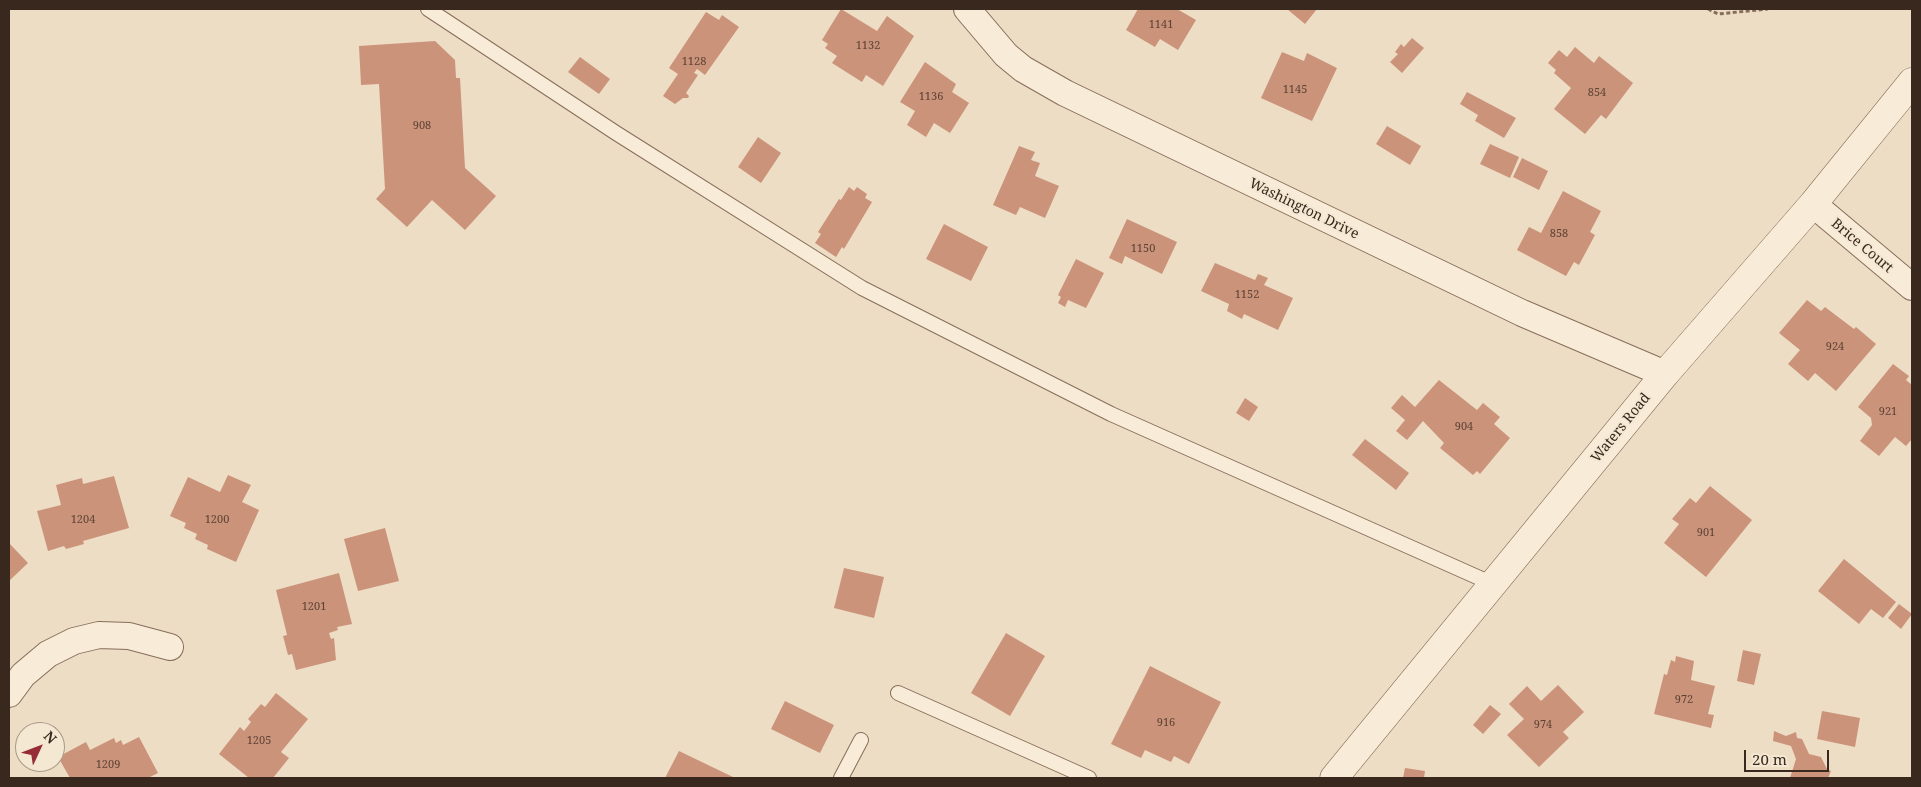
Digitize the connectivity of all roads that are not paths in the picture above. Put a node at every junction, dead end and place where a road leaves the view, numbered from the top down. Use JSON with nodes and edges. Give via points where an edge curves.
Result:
{"nodes":[{"id":1,"x":428,"y":9,"type":"edge"},
{"id":2,"x":967,"y":9,"type":"edge"},
{"id":3,"x":1912,"y":82,"type":"edge"},
{"id":4,"x":1813,"y":204,"type":"junction"},
{"id":5,"x":1912,"y":288,"type":"edge"},
{"id":6,"x":1665,"y":374,"type":"junction"},
{"id":7,"x":1493,"y":584,"type":"junction"},
{"id":8,"x":170,"y":647,"type":"dead end"},
{"id":9,"x":898,"y":693,"type":"dead end"},
{"id":10,"x":9,"y":694,"type":"edge"},
{"id":11,"x":861,"y":740,"type":"dead end"},
{"id":12,"x":841,"y":778,"type":"edge"},
{"id":13,"x":1089,"y":778,"type":"edge"},
{"id":14,"x":1334,"y":778,"type":"edge"}],
"edges":[{"from":1,"to":7,"type":"lane","via":[[616,133],[862,288],[1111,414]]},
{"from":2,"to":6,"type":"street","name":"Washington Drive","via":[[1006,55],[1023,69],[1065,93],[1504,304]]},
{"from":3,"to":4,"type":"street","name":"Waters Road"},
{"from":4,"to":5,"type":"street","name":"Brice Court"},
{"from":4,"to":6,"type":"street","name":"Waters Road"},
{"from":6,"to":7,"type":"street","name":"Waters Road"},
{"from":7,"to":14,"type":"street","name":"Waters Road"},
{"from":8,"to":10,"type":"street","via":[[129,636],[100,635],[74,642],[48,654],[23,675]]},
{"from":9,"to":13,"type":"lane"},
{"from":11,"to":12,"type":"lane"}]}
